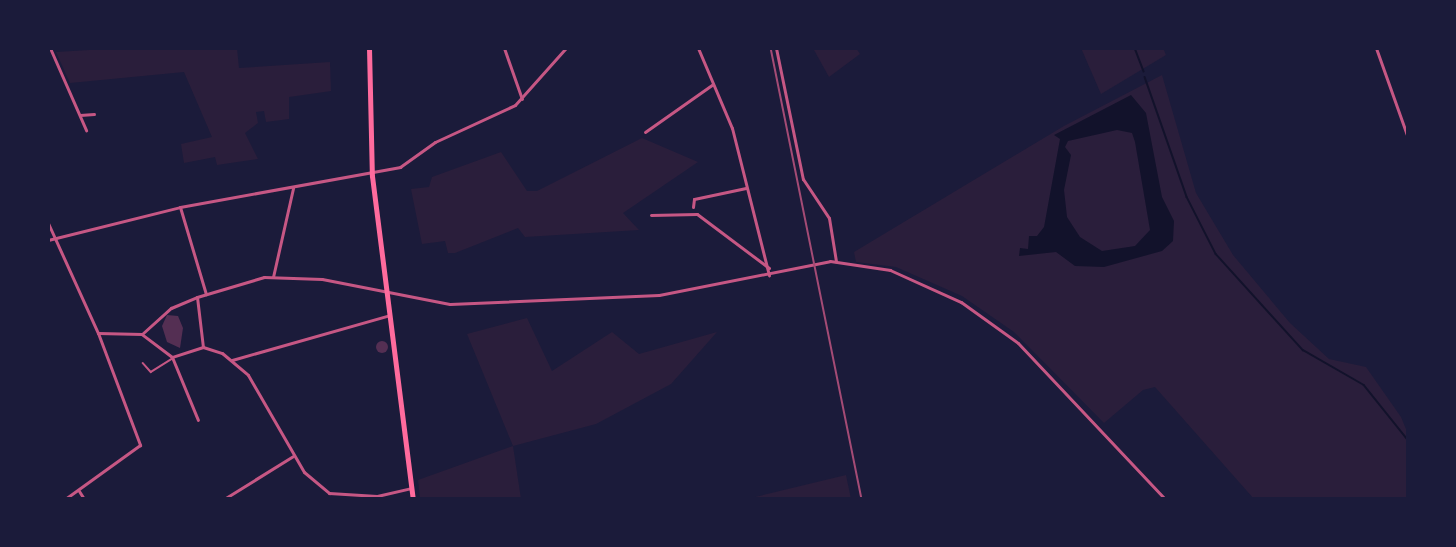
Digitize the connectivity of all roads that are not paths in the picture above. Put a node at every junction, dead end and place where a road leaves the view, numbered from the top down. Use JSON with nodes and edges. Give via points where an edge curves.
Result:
{"nodes":[{"id":1,"x":50,"y":48,"type":"edge"},
{"id":2,"x":369,"y":48,"type":"edge"},
{"id":3,"x":504,"y":48,"type":"edge"},
{"id":4,"x":566,"y":48,"type":"edge"},
{"id":5,"x":698,"y":48,"type":"edge"},
{"id":6,"x":776,"y":48,"type":"edge"},
{"id":7,"x":1376,"y":48,"type":"edge"},
{"id":8,"x":713,"y":84,"type":"junction"},
{"id":9,"x":522,"y":99,"type":"junction"},
{"id":10,"x":94,"y":114,"type":"dead end"},
{"id":11,"x":80,"y":115,"type":"junction"},
{"id":12,"x":86,"y":130,"type":"dead end"},
{"id":13,"x":645,"y":132,"type":"dead end"},
{"id":14,"x":1408,"y":138,"type":"edge"},
{"id":15,"x":372,"y":176,"type":"junction"},
{"id":16,"x":293,"y":188,"type":"junction"},
{"id":17,"x":746,"y":188,"type":"junction"},
{"id":18,"x":180,"y":207,"type":"junction"},
{"id":19,"x":693,"y":207,"type":"dead end"},
{"id":20,"x":651,"y":215,"type":"dead end"},
{"id":21,"x":48,"y":223,"type":"edge"},
{"id":22,"x":57,"y":238,"type":"junction"},
{"id":23,"x":48,"y":240,"type":"edge"},
{"id":24,"x":836,"y":261,"type":"junction"},
{"id":25,"x":769,"y":268,"type":"junction"},
{"id":26,"x":769,"y":275,"type":"junction"},
{"id":27,"x":273,"y":277,"type":"junction"},
{"id":28,"x":387,"y":292,"type":"junction"},
{"id":29,"x":206,"y":294,"type":"junction"},
{"id":30,"x":197,"y":297,"type":"junction"},
{"id":31,"x":390,"y":315,"type":"junction"},
{"id":32,"x":98,"y":333,"type":"junction"},
{"id":33,"x":142,"y":334,"type":"junction"},
{"id":34,"x":202,"y":347,"type":"junction"},
{"id":35,"x":172,"y":358,"type":"junction"},
{"id":36,"x":232,"y":360,"type":"junction"},
{"id":37,"x":142,"y":363,"type":"dead end"},
{"id":38,"x":198,"y":420,"type":"dead end"},
{"id":39,"x":293,"y":456,"type":"junction"},
{"id":40,"x":412,"y":488,"type":"junction"},
{"id":41,"x":79,"y":491,"type":"junction"},
{"id":42,"x":64,"y":499,"type":"edge"},
{"id":43,"x":84,"y":499,"type":"edge"},
{"id":44,"x":224,"y":499,"type":"edge"},
{"id":45,"x":413,"y":499,"type":"edge"},
{"id":46,"x":1165,"y":499,"type":"edge"}],
"edges":[{"from":1,"to":11,"type":"street"},
{"from":2,"to":15,"type":"main road"},
{"from":3,"to":9,"type":"street"},
{"from":4,"to":9,"type":"street"},
{"from":5,"to":8,"type":"street"},
{"from":6,"to":24,"type":"street","via":[[803,178],[829,218]]},
{"from":7,"to":14,"type":"street"},
{"from":8,"to":13,"type":"street"},
{"from":8,"to":17,"type":"street","via":[[732,128]]},
{"from":9,"to":15,"type":"street","via":[[435,142],[400,167]]},
{"from":10,"to":11,"type":"street"},
{"from":11,"to":12,"type":"street"},
{"from":15,"to":16,"type":"street"},
{"from":15,"to":28,"type":"main road"},
{"from":16,"to":18,"type":"street"},
{"from":16,"to":27,"type":"street"},
{"from":17,"to":19,"type":"street","via":[[694,199]]},
{"from":17,"to":25,"type":"street"},
{"from":18,"to":22,"type":"street"},
{"from":18,"to":29,"type":"street"},
{"from":20,"to":25,"type":"street","via":[[697,214]]},
{"from":21,"to":22,"type":"street"},
{"from":22,"to":23,"type":"street"},
{"from":22,"to":32,"type":"street"},
{"from":24,"to":26,"type":"street"},
{"from":24,"to":46,"type":"street","via":[[905,274],[974,310],[1031,354]]},
{"from":25,"to":26,"type":"street"},
{"from":26,"to":28,"type":"street","via":[[659,295],[460,304]]},
{"from":27,"to":28,"type":"street","via":[[322,279]]},
{"from":27,"to":29,"type":"street"},
{"from":28,"to":31,"type":"main road"},
{"from":29,"to":30,"type":"street"},
{"from":30,"to":33,"type":"street","via":[[171,308]]},
{"from":30,"to":34,"type":"street"},
{"from":31,"to":36,"type":"street"},
{"from":31,"to":40,"type":"main road"},
{"from":32,"to":33,"type":"street"},
{"from":32,"to":41,"type":"street","via":[[140,449]]},
{"from":33,"to":35,"type":"street"},
{"from":34,"to":35,"type":"street"},
{"from":34,"to":36,"type":"street"},
{"from":35,"to":37,"type":"lane","via":[[151,372]]},
{"from":35,"to":38,"type":"street"},
{"from":36,"to":39,"type":"street","via":[[259,392]]},
{"from":39,"to":40,"type":"street","via":[[304,472],[333,495],[377,496]]},
{"from":39,"to":44,"type":"street"},
{"from":40,"to":45,"type":"main road"},
{"from":41,"to":42,"type":"street"},
{"from":41,"to":43,"type":"street"}]}
